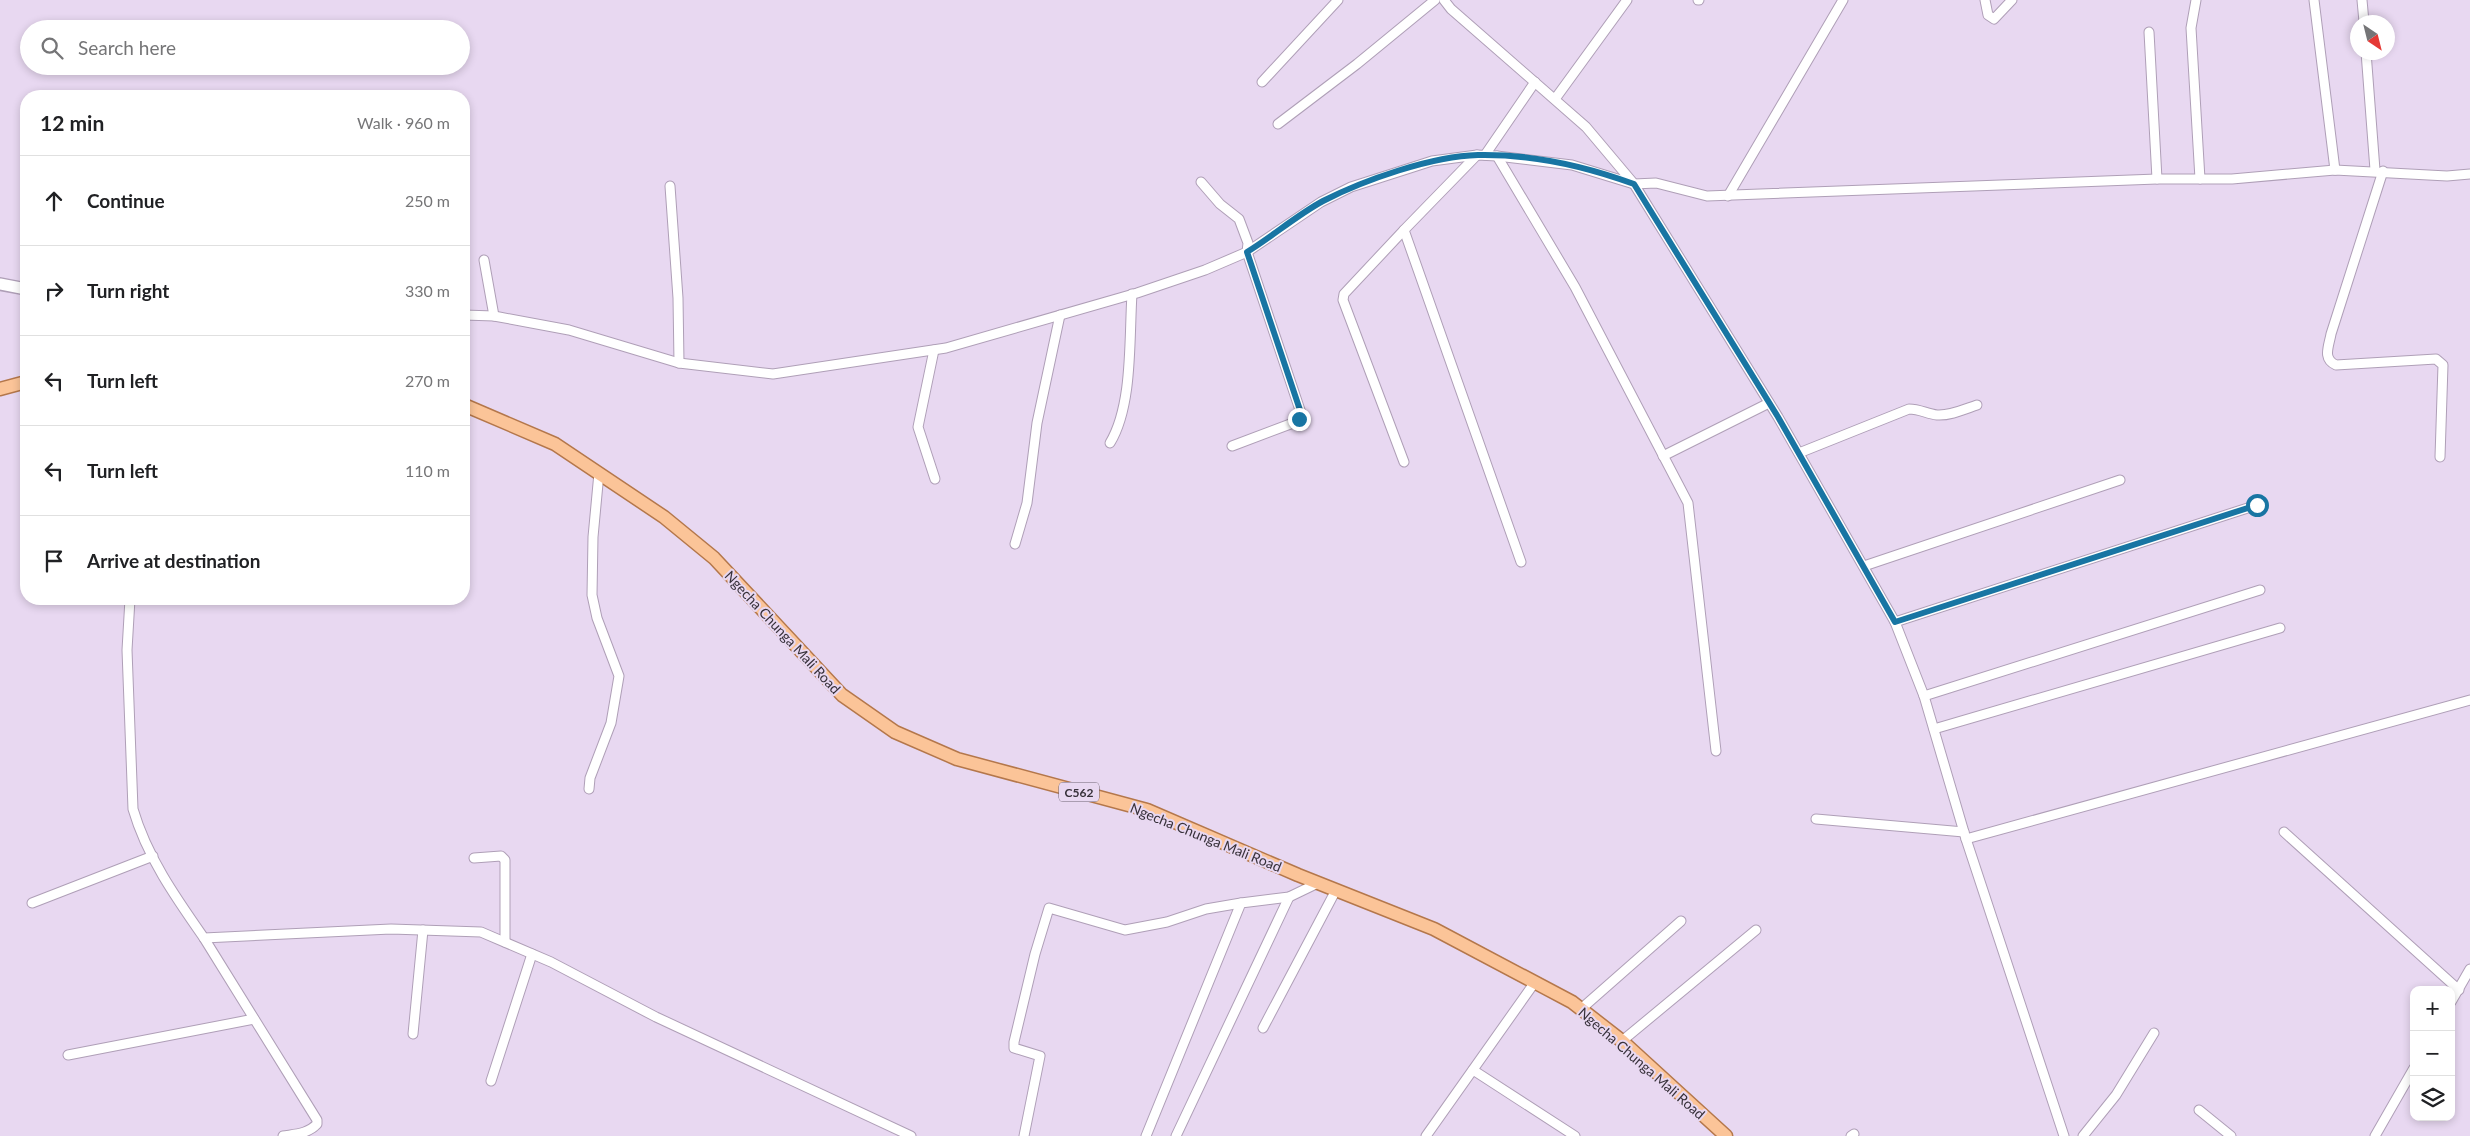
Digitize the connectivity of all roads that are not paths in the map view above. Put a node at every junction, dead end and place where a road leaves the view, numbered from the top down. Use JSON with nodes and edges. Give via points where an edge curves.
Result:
{"nodes":[{"id":1,"x":1338,"y":0,"type":"edge"},
{"id":2,"x":1435,"y":0,"type":"edge"},
{"id":3,"x":1444,"y":0,"type":"edge"},
{"id":4,"x":1627,"y":0,"type":"edge"},
{"id":5,"x":1843,"y":0,"type":"edge"},
{"id":6,"x":1985,"y":0,"type":"edge"},
{"id":7,"x":2012,"y":0,"type":"edge"},
{"id":8,"x":2196,"y":0,"type":"edge"},
{"id":9,"x":2314,"y":0,"type":"edge"},
{"id":10,"x":2362,"y":0,"type":"edge"},
{"id":11,"x":2363,"y":15,"type":"edge"},
{"id":12,"x":2149,"y":32,"type":"dead end"},
{"id":13,"x":2367,"y":60,"type":"edge"},
{"id":14,"x":1262,"y":82,"type":"dead end"},
{"id":15,"x":1535,"y":82,"type":"junction"},
{"id":16,"x":1554,"y":99,"type":"junction"},
{"id":17,"x":1278,"y":124,"type":"dead end"},
{"id":18,"x":1481,"y":155,"type":"junction"},
{"id":19,"x":1497,"y":156,"type":"junction"},
{"id":20,"x":2335,"y":170,"type":"junction"},
{"id":21,"x":2379,"y":171,"type":"junction"},
{"id":22,"x":2470,"y":174,"type":"edge"},
{"id":23,"x":2157,"y":179,"type":"junction"},
{"id":24,"x":2200,"y":180,"type":"junction"},
{"id":25,"x":1201,"y":182,"type":"dead end"},
{"id":26,"x":1634,"y":184,"type":"junction"},
{"id":27,"x":670,"y":186,"type":"dead end"},
{"id":28,"x":1728,"y":196,"type":"junction"},
{"id":29,"x":1404,"y":230,"type":"junction"},
{"id":30,"x":1247,"y":252,"type":"junction"},
{"id":31,"x":484,"y":260,"type":"dead end"},
{"id":32,"x":0,"y":284,"type":"edge"},
{"id":33,"x":20,"y":287,"type":"edge"},
{"id":34,"x":1132,"y":294,"type":"junction"},
{"id":35,"x":470,"y":314,"type":"edge"},
{"id":36,"x":1060,"y":315,"type":"junction"},
{"id":37,"x":494,"y":316,"type":"junction"},
{"id":38,"x":934,"y":350,"type":"junction"},
{"id":39,"x":679,"y":363,"type":"junction"},
{"id":40,"x":20,"y":384,"type":"edge"},
{"id":41,"x":0,"y":389,"type":"edge"},
{"id":42,"x":1769,"y":403,"type":"junction"},
{"id":43,"x":1977,"y":405,"type":"dead end"},
{"id":44,"x":470,"y":408,"type":"edge"},
{"id":45,"x":1110,"y":443,"type":"dead end"},
{"id":46,"x":1232,"y":446,"type":"dead end"},
{"id":47,"x":1799,"y":453,"type":"junction"},
{"id":48,"x":1663,"y":456,"type":"junction"},
{"id":49,"x":2440,"y":457,"type":"dead end"},
{"id":50,"x":1404,"y":462,"type":"dead end"},
{"id":51,"x":600,"y":474,"type":"junction"},
{"id":52,"x":935,"y":479,"type":"dead end"},
{"id":53,"x":2120,"y":480,"type":"dead end"},
{"id":54,"x":2257,"y":505,"type":"dead end"},
{"id":55,"x":1015,"y":544,"type":"dead end"},
{"id":56,"x":1521,"y":562,"type":"dead end"},
{"id":57,"x":1864,"y":566,"type":"junction"},
{"id":58,"x":2260,"y":590,"type":"dead end"},
{"id":59,"x":130,"y":605,"type":"edge"},
{"id":60,"x":1895,"y":622,"type":"junction"},
{"id":61,"x":2280,"y":628,"type":"dead end"},
{"id":62,"x":1924,"y":696,"type":"junction"},
{"id":63,"x":2470,"y":700,"type":"edge"},
{"id":64,"x":1934,"y":729,"type":"junction"},
{"id":65,"x":1716,"y":751,"type":"dead end"},
{"id":66,"x":589,"y":789,"type":"dead end"},
{"id":67,"x":1816,"y":819,"type":"dead end"},
{"id":68,"x":2284,"y":832,"type":"dead end"},
{"id":69,"x":1965,"y":835,"type":"junction"},
{"id":70,"x":153,"y":856,"type":"junction"},
{"id":71,"x":474,"y":858,"type":"dead end"},
{"id":72,"x":1318,"y":883,"type":"junction"},
{"id":73,"x":1336,"y":890,"type":"junction"},
{"id":74,"x":1289,"y":897,"type":"junction"},
{"id":75,"x":32,"y":903,"type":"dead end"},
{"id":76,"x":1241,"y":903,"type":"junction"},
{"id":77,"x":1681,"y":921,"type":"dead end"},
{"id":78,"x":423,"y":930,"type":"junction"},
{"id":79,"x":1756,"y":930,"type":"dead end"},
{"id":80,"x":204,"y":938,"type":"junction"},
{"id":81,"x":506,"y":942,"type":"junction"},
{"id":82,"x":532,"y":954,"type":"junction"},
{"id":83,"x":2470,"y":969,"type":"edge"},
{"id":84,"x":1535,"y":982,"type":"junction"},
{"id":85,"x":2458,"y":990,"type":"junction"},
{"id":86,"x":2455,"y":995,"type":"edge"},
{"id":87,"x":1581,"y":1009,"type":"junction"},
{"id":88,"x":254,"y":1019,"type":"junction"},
{"id":89,"x":1264,"y":1028,"type":"dead end"},
{"id":90,"x":2154,"y":1033,"type":"dead end"},
{"id":91,"x":413,"y":1034,"type":"dead end"},
{"id":92,"x":1622,"y":1042,"type":"junction"},
{"id":93,"x":68,"y":1055,"type":"dead end"},
{"id":94,"x":1473,"y":1070,"type":"junction"},
{"id":95,"x":2410,"y":1075,"type":"edge"},
{"id":96,"x":491,"y":1081,"type":"dead end"},
{"id":97,"x":2199,"y":1110,"type":"dead end"},
{"id":98,"x":283,"y":1136,"type":"edge"},
{"id":99,"x":911,"y":1136,"type":"edge"},
{"id":100,"x":1024,"y":1136,"type":"edge"},
{"id":101,"x":1146,"y":1136,"type":"edge"},
{"id":102,"x":1176,"y":1136,"type":"edge"},
{"id":103,"x":1426,"y":1136,"type":"edge"},
{"id":104,"x":1575,"y":1136,"type":"edge"},
{"id":105,"x":1726,"y":1136,"type":"edge"},
{"id":106,"x":2064,"y":1136,"type":"edge"},
{"id":107,"x":2083,"y":1136,"type":"edge"},
{"id":108,"x":2231,"y":1136,"type":"edge"},
{"id":109,"x":2376,"y":1136,"type":"edge"}],
"edges":[{"from":1,"to":14,"type":"street"},
{"from":2,"to":17,"type":"street"},
{"from":3,"to":15,"type":"street"},
{"from":4,"to":16,"type":"street"},
{"from":5,"to":28,"type":"street"},
{"from":6,"to":7,"type":"street","via":[[1991,19],[1998,17]]},
{"from":8,"to":24,"type":"street","via":[[2191,28]]},
{"from":9,"to":20,"type":"street"},
{"from":10,"to":11,"type":"street"},
{"from":12,"to":23,"type":"street"},
{"from":13,"to":21,"type":"street"},
{"from":15,"to":16,"type":"street"},
{"from":15,"to":18,"type":"street"},
{"from":16,"to":26,"type":"street","via":[[1586,127]]},
{"from":18,"to":19,"type":"street"},
{"from":18,"to":29,"type":"street"},
{"from":18,"to":30,"type":"street","via":[[1432,161],[1350,187],[1320,202]]},
{"from":19,"to":26,"type":"street","via":[[1572,165]]},
{"from":19,"to":48,"type":"street","via":[[1575,287]]},
{"from":20,"to":21,"type":"street"},
{"from":20,"to":24,"type":"street"},
{"from":21,"to":22,"type":"street","via":[[2446,176]]},
{"from":21,"to":49,"type":"street","via":[[2327,357],[2336,365],[2441,361]]},
{"from":23,"to":24,"type":"street"},
{"from":23,"to":28,"type":"street"},
{"from":25,"to":30,"type":"street","via":[[1220,204],[1239,219],[1248,243]]},
{"from":26,"to":28,"type":"street","via":[[1656,183],[1707,196]]},
{"from":26,"to":42,"type":"street"},
{"from":27,"to":39,"type":"street"},
{"from":29,"to":50,"type":"street","via":[[1343,297]]},
{"from":29,"to":56,"type":"street"},
{"from":30,"to":34,"type":"street"},
{"from":30,"to":46,"type":"street","via":[[1301,413],[1293,423]]},
{"from":31,"to":37,"type":"street"},
{"from":32,"to":33,"type":"street"},
{"from":34,"to":36,"type":"street"},
{"from":34,"to":45,"type":"street","via":[[1124,409]]},
{"from":35,"to":37,"type":"street"},
{"from":36,"to":38,"type":"street"},
{"from":36,"to":55,"type":"street","via":[[1037,424],[1027,503]]},
{"from":37,"to":39,"type":"street","via":[[569,330]]},
{"from":38,"to":39,"type":"street","via":[[773,374]]},
{"from":38,"to":52,"type":"street","via":[[918,428]]},
{"from":40,"to":41,"type":"main road"},
{"from":42,"to":47,"type":"street"},
{"from":42,"to":48,"type":"street"},
{"from":43,"to":47,"type":"street","via":[[1936,415],[1910,409]]},
{"from":44,"to":51,"type":"main road","name":"Ngecha Chunga Mali Road","number":"C562","via":[[555,444]]},
{"from":47,"to":57,"type":"street"},
{"from":48,"to":65,"type":"street","via":[[1688,503]]},
{"from":51,"to":66,"type":"street","via":[[593,537],[592,595],[597,618],[619,676],[611,723],[590,778]]},
{"from":51,"to":72,"type":"main road","name":"Ngecha Chunga Mali Road","number":"C562","via":[[664,517],[714,558],[842,695],[895,732],[957,759],[1147,810]]},
{"from":53,"to":57,"type":"street"},
{"from":54,"to":60,"type":"street"},
{"from":57,"to":60,"type":"street"},
{"from":58,"to":62,"type":"street"},
{"from":59,"to":70,"type":"street","via":[[127,650],[133,810]]},
{"from":60,"to":62,"type":"street"},
{"from":61,"to":64,"type":"street"},
{"from":62,"to":64,"type":"street"},
{"from":63,"to":69,"type":"street"},
{"from":64,"to":69,"type":"street"},
{"from":67,"to":69,"type":"street"},
{"from":68,"to":85,"type":"street"},
{"from":69,"to":106,"type":"street"},
{"from":70,"to":75,"type":"street"},
{"from":70,"to":80,"type":"street","via":[[173,894]]},
{"from":71,"to":81,"type":"street","via":[[501,856],[505,860]]},
{"from":72,"to":73,"type":"main road","name":"Ngecha Chunga Mali Road","number":"C562"},
{"from":72,"to":74,"type":"street"},
{"from":73,"to":84,"type":"main road","name":"Ngecha Chunga Mali Road","number":"C562","via":[[1434,929]]},
{"from":73,"to":89,"type":"street"},
{"from":74,"to":76,"type":"street"},
{"from":74,"to":102,"type":"street"},
{"from":76,"to":100,"type":"street","via":[[1125,930],[1049,908],[1014,1042],[1014,1048],[1040,1056]]},
{"from":76,"to":101,"type":"street"},
{"from":77,"to":87,"type":"street"},
{"from":78,"to":80,"type":"street"},
{"from":78,"to":81,"type":"street","via":[[481,932]]},
{"from":78,"to":91,"type":"street"},
{"from":79,"to":92,"type":"street"},
{"from":80,"to":88,"type":"street"},
{"from":81,"to":82,"type":"street"},
{"from":82,"to":96,"type":"street"},
{"from":82,"to":99,"type":"street","via":[[656,1017]]},
{"from":83,"to":85,"type":"street"},
{"from":84,"to":87,"type":"main road","name":"Ngecha Chunga Mali Road","number":"C562"},
{"from":84,"to":94,"type":"street"},
{"from":85,"to":86,"type":"street"},
{"from":87,"to":92,"type":"main road","name":"Ngecha Chunga Mali Road","number":"C562"},
{"from":88,"to":93,"type":"street"},
{"from":88,"to":98,"type":"street","via":[[317,1120],[313,1128]]},
{"from":90,"to":107,"type":"street","via":[[2116,1096]]},
{"from":92,"to":105,"type":"main road","name":"Ngecha Chunga Mali Road","number":"C562"},
{"from":94,"to":103,"type":"street"},
{"from":94,"to":104,"type":"street"},
{"from":95,"to":109,"type":"street"},
{"from":97,"to":108,"type":"street"}]}
